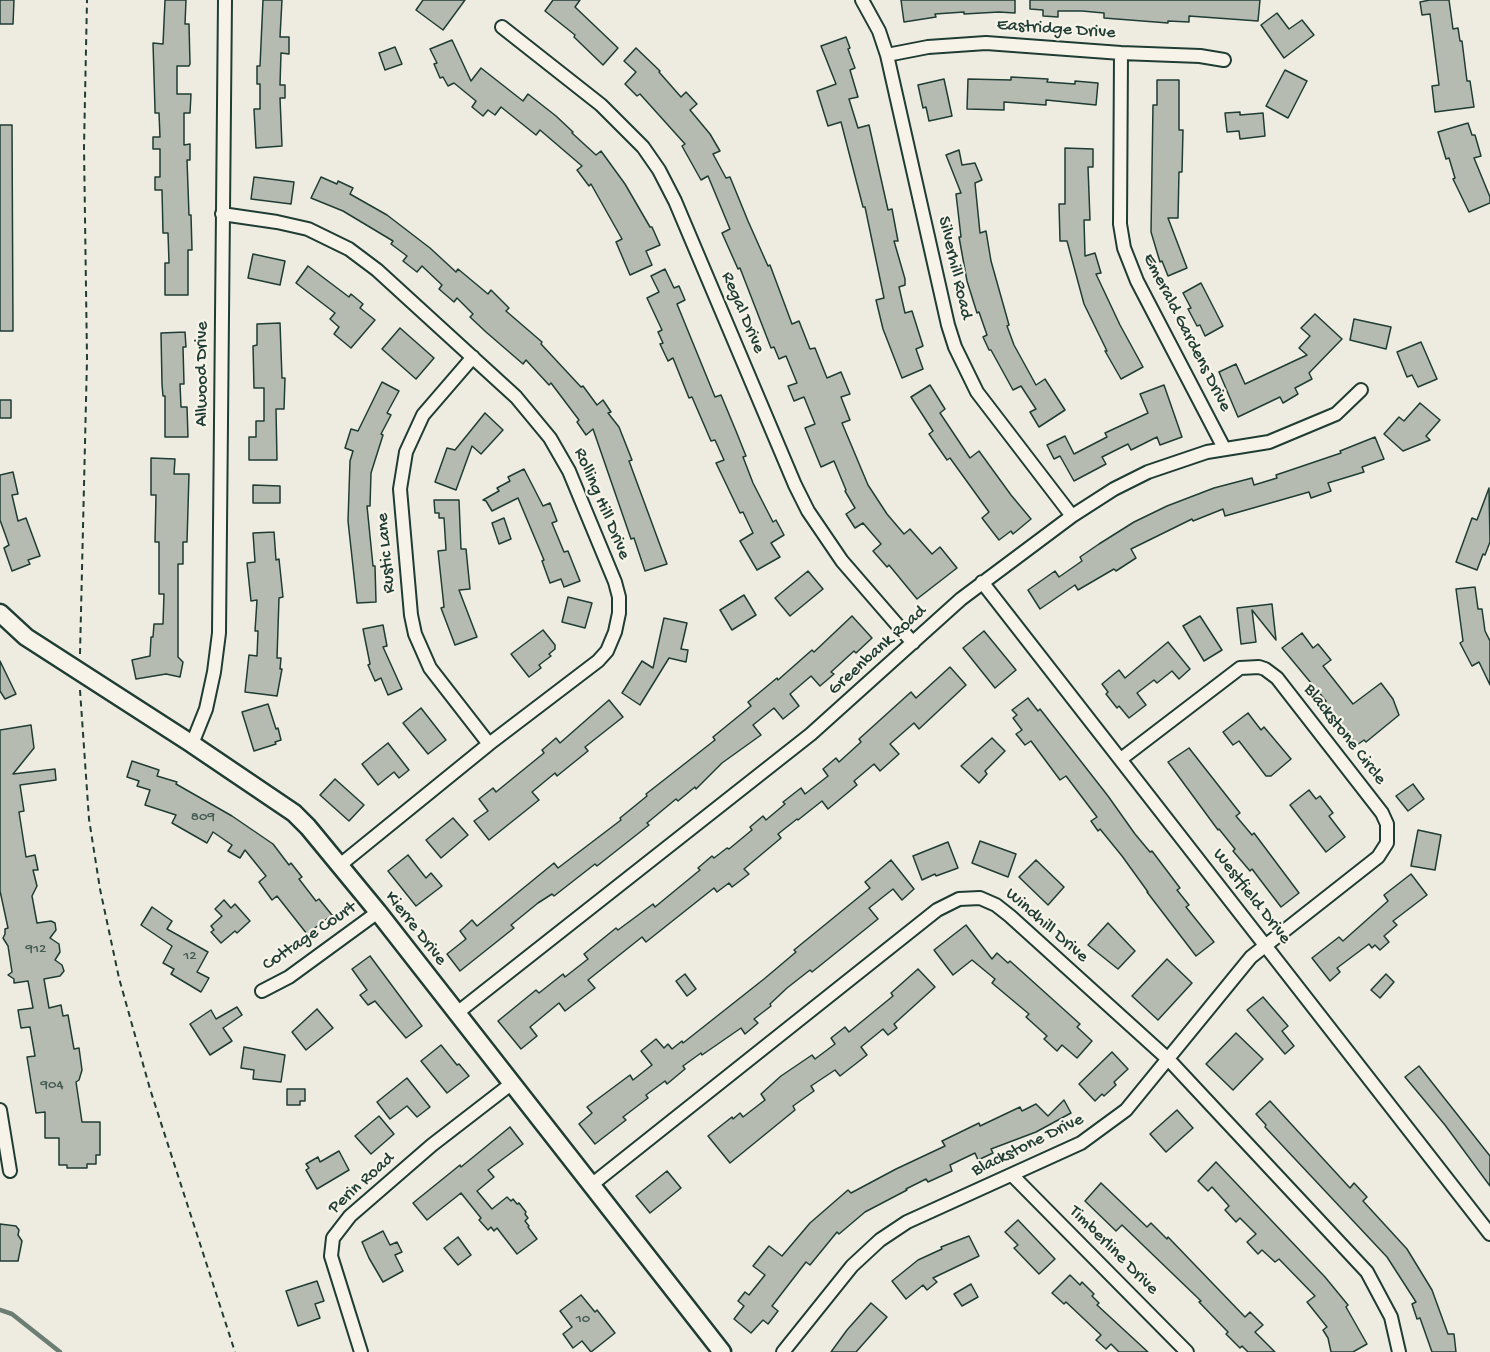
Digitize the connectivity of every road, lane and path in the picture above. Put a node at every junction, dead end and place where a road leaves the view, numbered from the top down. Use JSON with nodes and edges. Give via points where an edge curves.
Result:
{"nodes":[{"id":1,"x":225,"y":0,"type":"edge"},
{"id":2,"x":862,"y":0,"type":"edge"},
{"id":3,"x":502,"y":27,"type":"dead end"},
{"id":4,"x":1121,"y":53,"type":"junction"},
{"id":5,"x":887,"y":55,"type":"junction"},
{"id":6,"x":1224,"y":60,"type":"dead end"},
{"id":7,"x":222,"y":214,"type":"junction"},
{"id":8,"x":473,"y":357,"type":"junction"},
{"id":9,"x":1361,"y":390,"type":"dead end"},
{"id":10,"x":1224,"y":448,"type":"junction"},
{"id":11,"x":1072,"y":516,"type":"junction"},
{"id":12,"x":982,"y":582,"type":"junction"},
{"id":13,"x":0,"y":613,"type":"edge"},
{"id":14,"x":914,"y":643,"type":"junction"},
{"id":15,"x":192,"y":744,"type":"junction"},
{"id":16,"x":489,"y":744,"type":"junction"},
{"id":17,"x":1121,"y":759,"type":"junction"},
{"id":18,"x":340,"y":865,"type":"junction"},
{"id":19,"x":378,"y":912,"type":"junction"},
{"id":20,"x":1266,"y":944,"type":"junction"},
{"id":21,"x":262,"y":991,"type":"dead end"},
{"id":22,"x":457,"y":1013,"type":"junction"},
{"id":23,"x":1168,"y":1060,"type":"junction"},
{"id":24,"x":511,"y":1084,"type":"junction"},
{"id":25,"x":0,"y":1110,"type":"edge"},
{"id":26,"x":10,"y":1171,"type":"dead end"},
{"id":27,"x":1012,"y":1175,"type":"junction"},
{"id":28,"x":590,"y":1186,"type":"junction"},
{"id":29,"x":1490,"y":1234,"type":"edge"},
{"id":30,"x":361,"y":1352,"type":"edge"},
{"id":31,"x":722,"y":1352,"type":"edge"},
{"id":32,"x":783,"y":1352,"type":"edge"},
{"id":33,"x":1187,"y":1352,"type":"edge"},
{"id":34,"x":1399,"y":1352,"type":"edge"}],
"edges":[{"from":1,"to":7,"type":"street","name":"Allwood Drive"},
{"from":2,"to":5,"type":"street","name":"Silverhill Road"},
{"from":3,"to":14,"type":"street","name":"Regal Drive","via":[[608,112],[643,147],[659,170],[808,511],[842,561]]},
{"from":4,"to":5,"type":"street","name":"Eastridge Drive","via":[[986,43],[928,47]]},
{"from":4,"to":6,"type":"street","name":"Eastridge Drive"},
{"from":4,"to":10,"type":"street","name":"Emerald Gardens Drive","via":[[1120,224],[1124,248],[1137,281]]},
{"from":5,"to":11,"type":"street","name":"Silverhill Road","via":[[955,347],[977,392]]},
{"from":7,"to":8,"type":"street","name":"Rolling Hill Drive","via":[[308,229],[349,249]]},
{"from":7,"to":15,"type":"street","name":"Allwood Drive","via":[[219,633],[206,709]]},
{"from":8,"to":16,"type":"street","name":"Rustic Lane","via":[[423,415],[406,452],[400,489],[415,634],[430,668]]},
{"from":8,"to":16,"type":"street","name":"Rolling Hill Drive","via":[[516,397],[550,438],[569,471],[619,597],[618,622],[607,651],[587,671]]},
{"from":9,"to":10,"type":"street","name":"Greenbank Road","via":[[1327,418],[1269,442]]},
{"from":10,"to":11,"type":"street","name":"Greenbank Road","via":[[1148,472]]},
{"from":11,"to":12,"type":"street","name":"Greenbank Road"},
{"from":12,"to":14,"type":"street","name":"Greenbank Road"},
{"from":12,"to":17,"type":"street","name":"Westfield Drive"},
{"from":13,"to":15,"type":"street","name":"Kierre Drive","via":[[61,661]]},
{"from":14,"to":22,"type":"street","name":"Greenbank Road","via":[[812,734]]},
{"from":15,"to":18,"type":"street","name":"Kierre Drive","via":[[294,813]]},
{"from":16,"to":18,"type":"street","name":"Rolling Hill Drive"},
{"from":17,"to":20,"type":"street","name":"Westfield Drive"},
{"from":17,"to":20,"type":"street","name":"Blackstone Circle","via":[[1240,668],[1259,667],[1277,678],[1375,804],[1389,833],[1385,849],[1378,857]]},
{"from":18,"to":19,"type":"street","name":"Kierre Drive"},
{"from":19,"to":21,"type":"street","name":"Cottage Court","via":[[289,977]]},
{"from":19,"to":22,"type":"street","name":"Kierre Drive"},
{"from":20,"to":23,"type":"street","name":"Blackstone Drive","via":[[1237,973]]},
{"from":20,"to":29,"type":"street","name":"Westfield Drive"},
{"from":22,"to":24,"type":"street","name":"Kierre Drive"},
{"from":23,"to":27,"type":"street","name":"Blackstone Drive","via":[[1132,1105],[1098,1132]]},
{"from":23,"to":28,"type":"street","name":"Windhill Drive","via":[[996,905],[980,898],[959,900],[925,919]]},
{"from":23,"to":34,"type":"street","name":"Windhill Drive","via":[[1367,1272],[1391,1317]]},
{"from":24,"to":28,"type":"street","name":"Kierre Drive"},
{"from":24,"to":30,"type":"street","name":"Perin Road","via":[[432,1145],[350,1216],[333,1238],[331,1256]]},
{"from":25,"to":26,"type":"street"},
{"from":27,"to":32,"type":"street","name":"Blackstone Drive","via":[[907,1222],[880,1240],[852,1266]]},
{"from":27,"to":33,"type":"street","name":"Timberline Drive"},
{"from":28,"to":31,"type":"street","name":"Kierre Drive"}]}
